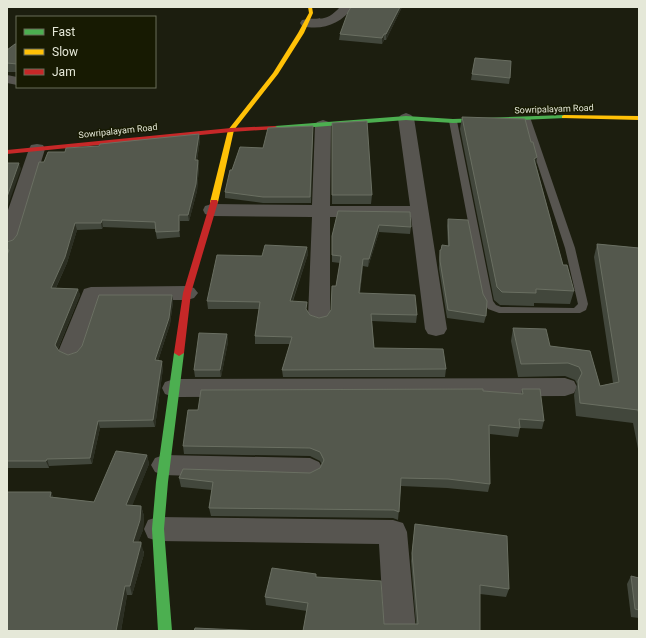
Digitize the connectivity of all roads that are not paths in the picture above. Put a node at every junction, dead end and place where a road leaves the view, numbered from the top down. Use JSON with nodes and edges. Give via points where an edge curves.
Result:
{"nodes":[{"id":1,"x":310,"y":7,"type":"edge"},
{"id":2,"x":347,"y":7,"type":"edge"},
{"id":3,"x":306,"y":23,"type":"junction"},
{"id":4,"x":406,"y":118,"type":"junction"},
{"id":5,"x":639,"y":118,"type":"edge"},
{"id":6,"x":527,"y":120,"type":"junction"},
{"id":7,"x":453,"y":121,"type":"junction"},
{"id":8,"x":323,"y":125,"type":"junction"},
{"id":9,"x":230,"y":130,"type":"junction"},
{"id":10,"x":37,"y":149,"type":"junction"},
{"id":11,"x":7,"y":152,"type":"edge"},
{"id":12,"x":212,"y":210,"type":"junction"},
{"id":13,"x":322,"y":211,"type":"junction"},
{"id":14,"x":420,"y":212,"type":"junction"},
{"id":15,"x":7,"y":241,"type":"edge"},
{"id":16,"x":187,"y":293,"type":"junction"},
{"id":17,"x":319,"y":317,"type":"edge"},
{"id":18,"x":436,"y":329,"type":"dead end"},
{"id":19,"x":70,"y":352,"type":"dead end"},
{"id":20,"x":565,"y":387,"type":"dead end"},
{"id":21,"x":174,"y":388,"type":"junction"},
{"id":22,"x":164,"y":465,"type":"junction"},
{"id":23,"x":310,"y":469,"type":"dead end"},
{"id":24,"x":158,"y":529,"type":"junction"},
{"id":25,"x":165,"y":631,"type":"edge"},
{"id":26,"x":400,"y":631,"type":"edge"}],
"edges":[{"from":1,"to":3,"type":"street","via":[[311,13]]},
{"from":2,"to":3,"type":"street","via":[[335,20]]},
{"from":3,"to":9,"type":"street","via":[[275,74]]},
{"from":4,"to":7,"type":"street","name":"Sowripalayam Road"},
{"from":4,"to":8,"type":"street","name":"Sowripalayam Road"},
{"from":4,"to":14,"type":"street"},
{"from":5,"to":6,"type":"street","name":"Sowripalayam Road","via":[[578,117]]},
{"from":6,"to":7,"type":"street","name":"Sowripalayam Road"},
{"from":6,"to":7,"type":"lane","via":[[570,248],[583,304],[582,308],[576,311],[499,310],[492,307],[488,301]]},
{"from":8,"to":9,"type":"street","name":"Sowripalayam Road"},
{"from":8,"to":13,"type":"street"},
{"from":9,"to":10,"type":"street","name":"Sowripalayam Road"},
{"from":9,"to":12,"type":"street"},
{"from":10,"to":11,"type":"street","name":"Sowripalayam Road"},
{"from":10,"to":15,"type":"street"},
{"from":12,"to":13,"type":"street"},
{"from":12,"to":16,"type":"street"},
{"from":13,"to":14,"type":"street"},
{"from":13,"to":17,"type":"street"},
{"from":14,"to":18,"type":"street"},
{"from":16,"to":19,"type":"street","via":[[92,294]]},
{"from":16,"to":21,"type":"street"},
{"from":20,"to":21,"type":"street"},
{"from":21,"to":22,"type":"street"},
{"from":22,"to":23,"type":"street"},
{"from":22,"to":24,"type":"street"},
{"from":24,"to":25,"type":"street"},
{"from":24,"to":26,"type":"street","via":[[392,532]]}]}
